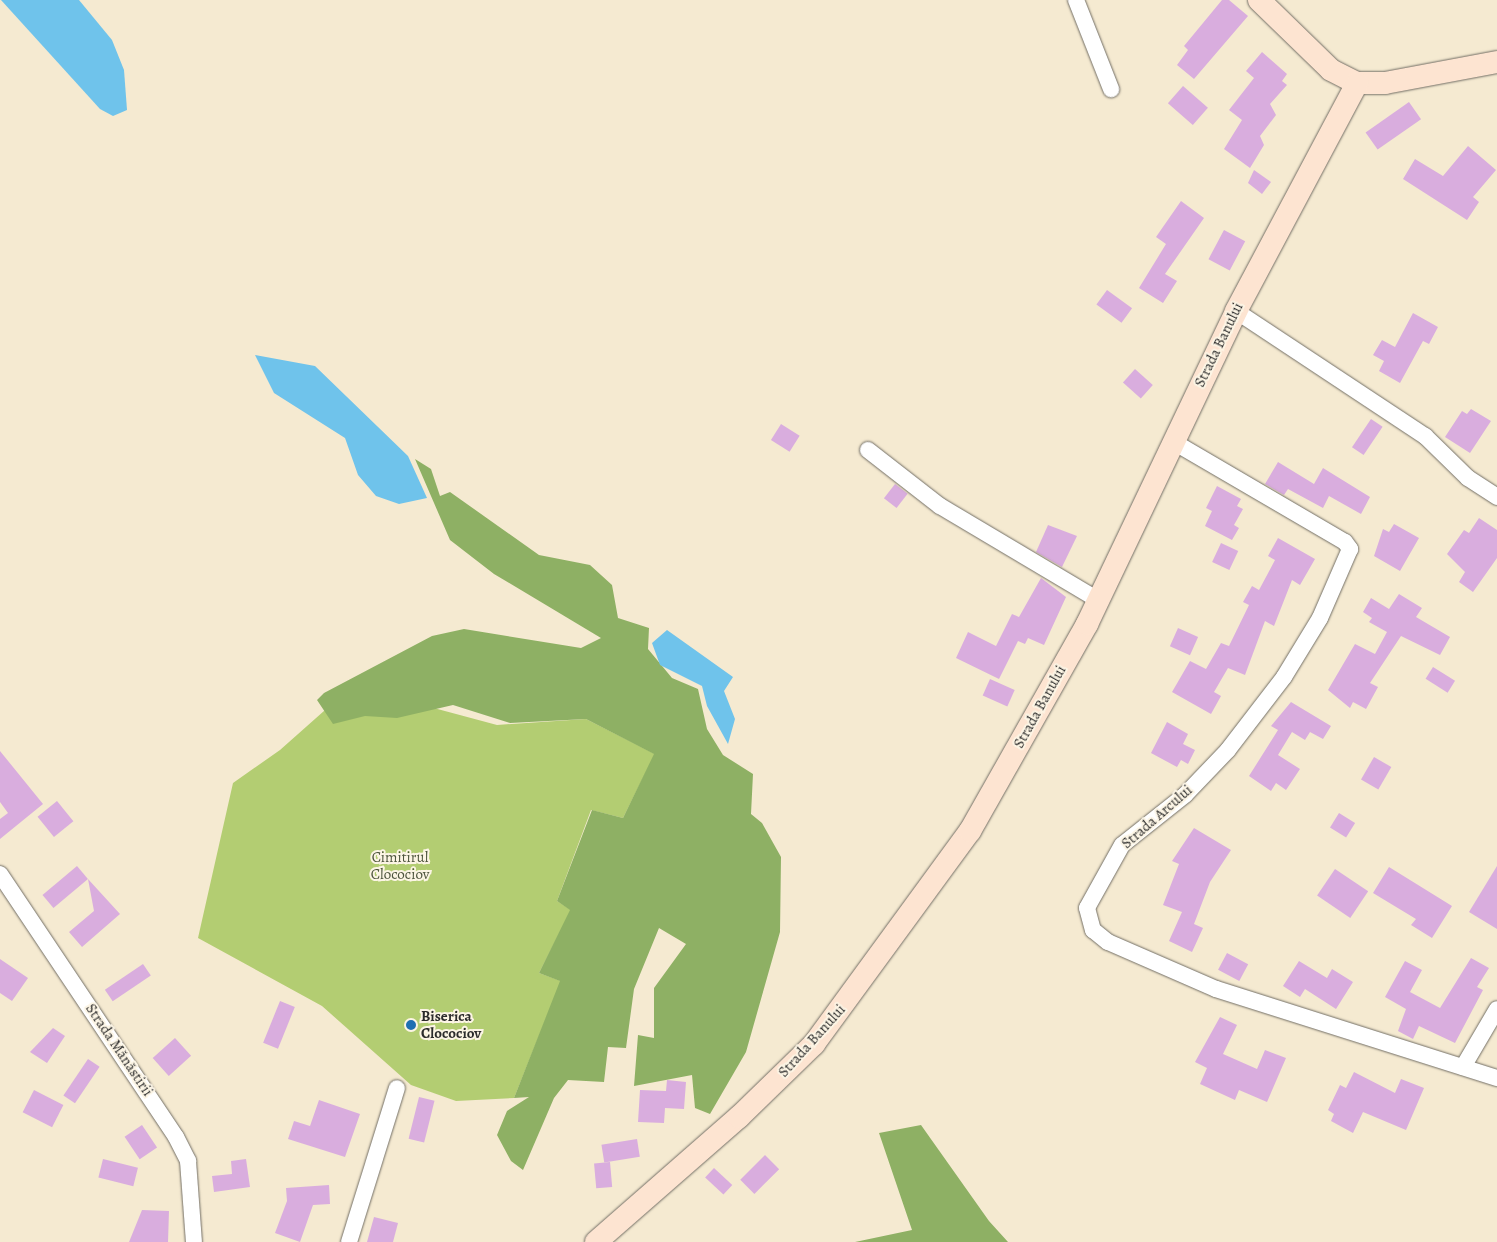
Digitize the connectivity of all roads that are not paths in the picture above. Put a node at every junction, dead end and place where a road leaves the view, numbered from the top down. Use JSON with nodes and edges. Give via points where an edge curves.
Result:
{"nodes":[{"id":1,"x":1076,"y":0,"type":"edge"},
{"id":2,"x":1259,"y":0,"type":"edge"},
{"id":3,"x":1497,"y":62,"type":"edge"},
{"id":4,"x":1357,"y":83,"type":"junction"},
{"id":5,"x":1111,"y":89,"type":"dead end"},
{"id":6,"x":1236,"y":311,"type":"junction"},
{"id":7,"x":1172,"y":441,"type":"junction"},
{"id":8,"x":868,"y":450,"type":"dead end"},
{"id":9,"x":1497,"y":497,"type":"edge"},
{"id":10,"x":1098,"y":600,"type":"junction"},
{"id":11,"x":0,"y":874,"type":"edge"},
{"id":12,"x":1497,"y":1009,"type":"edge"},
{"id":13,"x":1463,"y":1068,"type":"junction"},
{"id":14,"x":1497,"y":1078,"type":"edge"},
{"id":15,"x":397,"y":1088,"type":"dead end"},
{"id":16,"x":194,"y":1242,"type":"edge"},
{"id":17,"x":349,"y":1242,"type":"edge"},
{"id":18,"x":596,"y":1242,"type":"edge"}],
"edges":[{"from":1,"to":5,"type":"street"},
{"from":2,"to":4,"type":"street","via":[[1318,59]]},
{"from":3,"to":4,"type":"street","via":[[1385,83]]},
{"from":4,"to":6,"type":"street","name":"Strada Banului"},
{"from":6,"to":7,"type":"street","name":"Strada Banului"},
{"from":6,"to":9,"type":"street","via":[[1425,436],[1468,478]]},
{"from":7,"to":10,"type":"street","name":"Strada Banului"},
{"from":7,"to":13,"type":"street","name":"Strada Arcului","via":[[1345,542],[1350,549],[1320,618],[1284,677],[1228,750],[1184,795],[1122,845],[1090,901],[1088,919],[1093,930],[1108,942],[1216,989]]},
{"from":8,"to":10,"type":"street","via":[[940,506]]},
{"from":10,"to":18,"type":"street","name":"Strada Banului","via":[[970,831],[863,983],[814,1044],[739,1117]]},
{"from":11,"to":16,"type":"street","name":"Strada Mănăstirii","via":[[176,1137],[188,1161]]},
{"from":12,"to":13,"type":"street"},
{"from":13,"to":14,"type":"street","name":"Strada Arcului"},
{"from":15,"to":17,"type":"street"}]}
